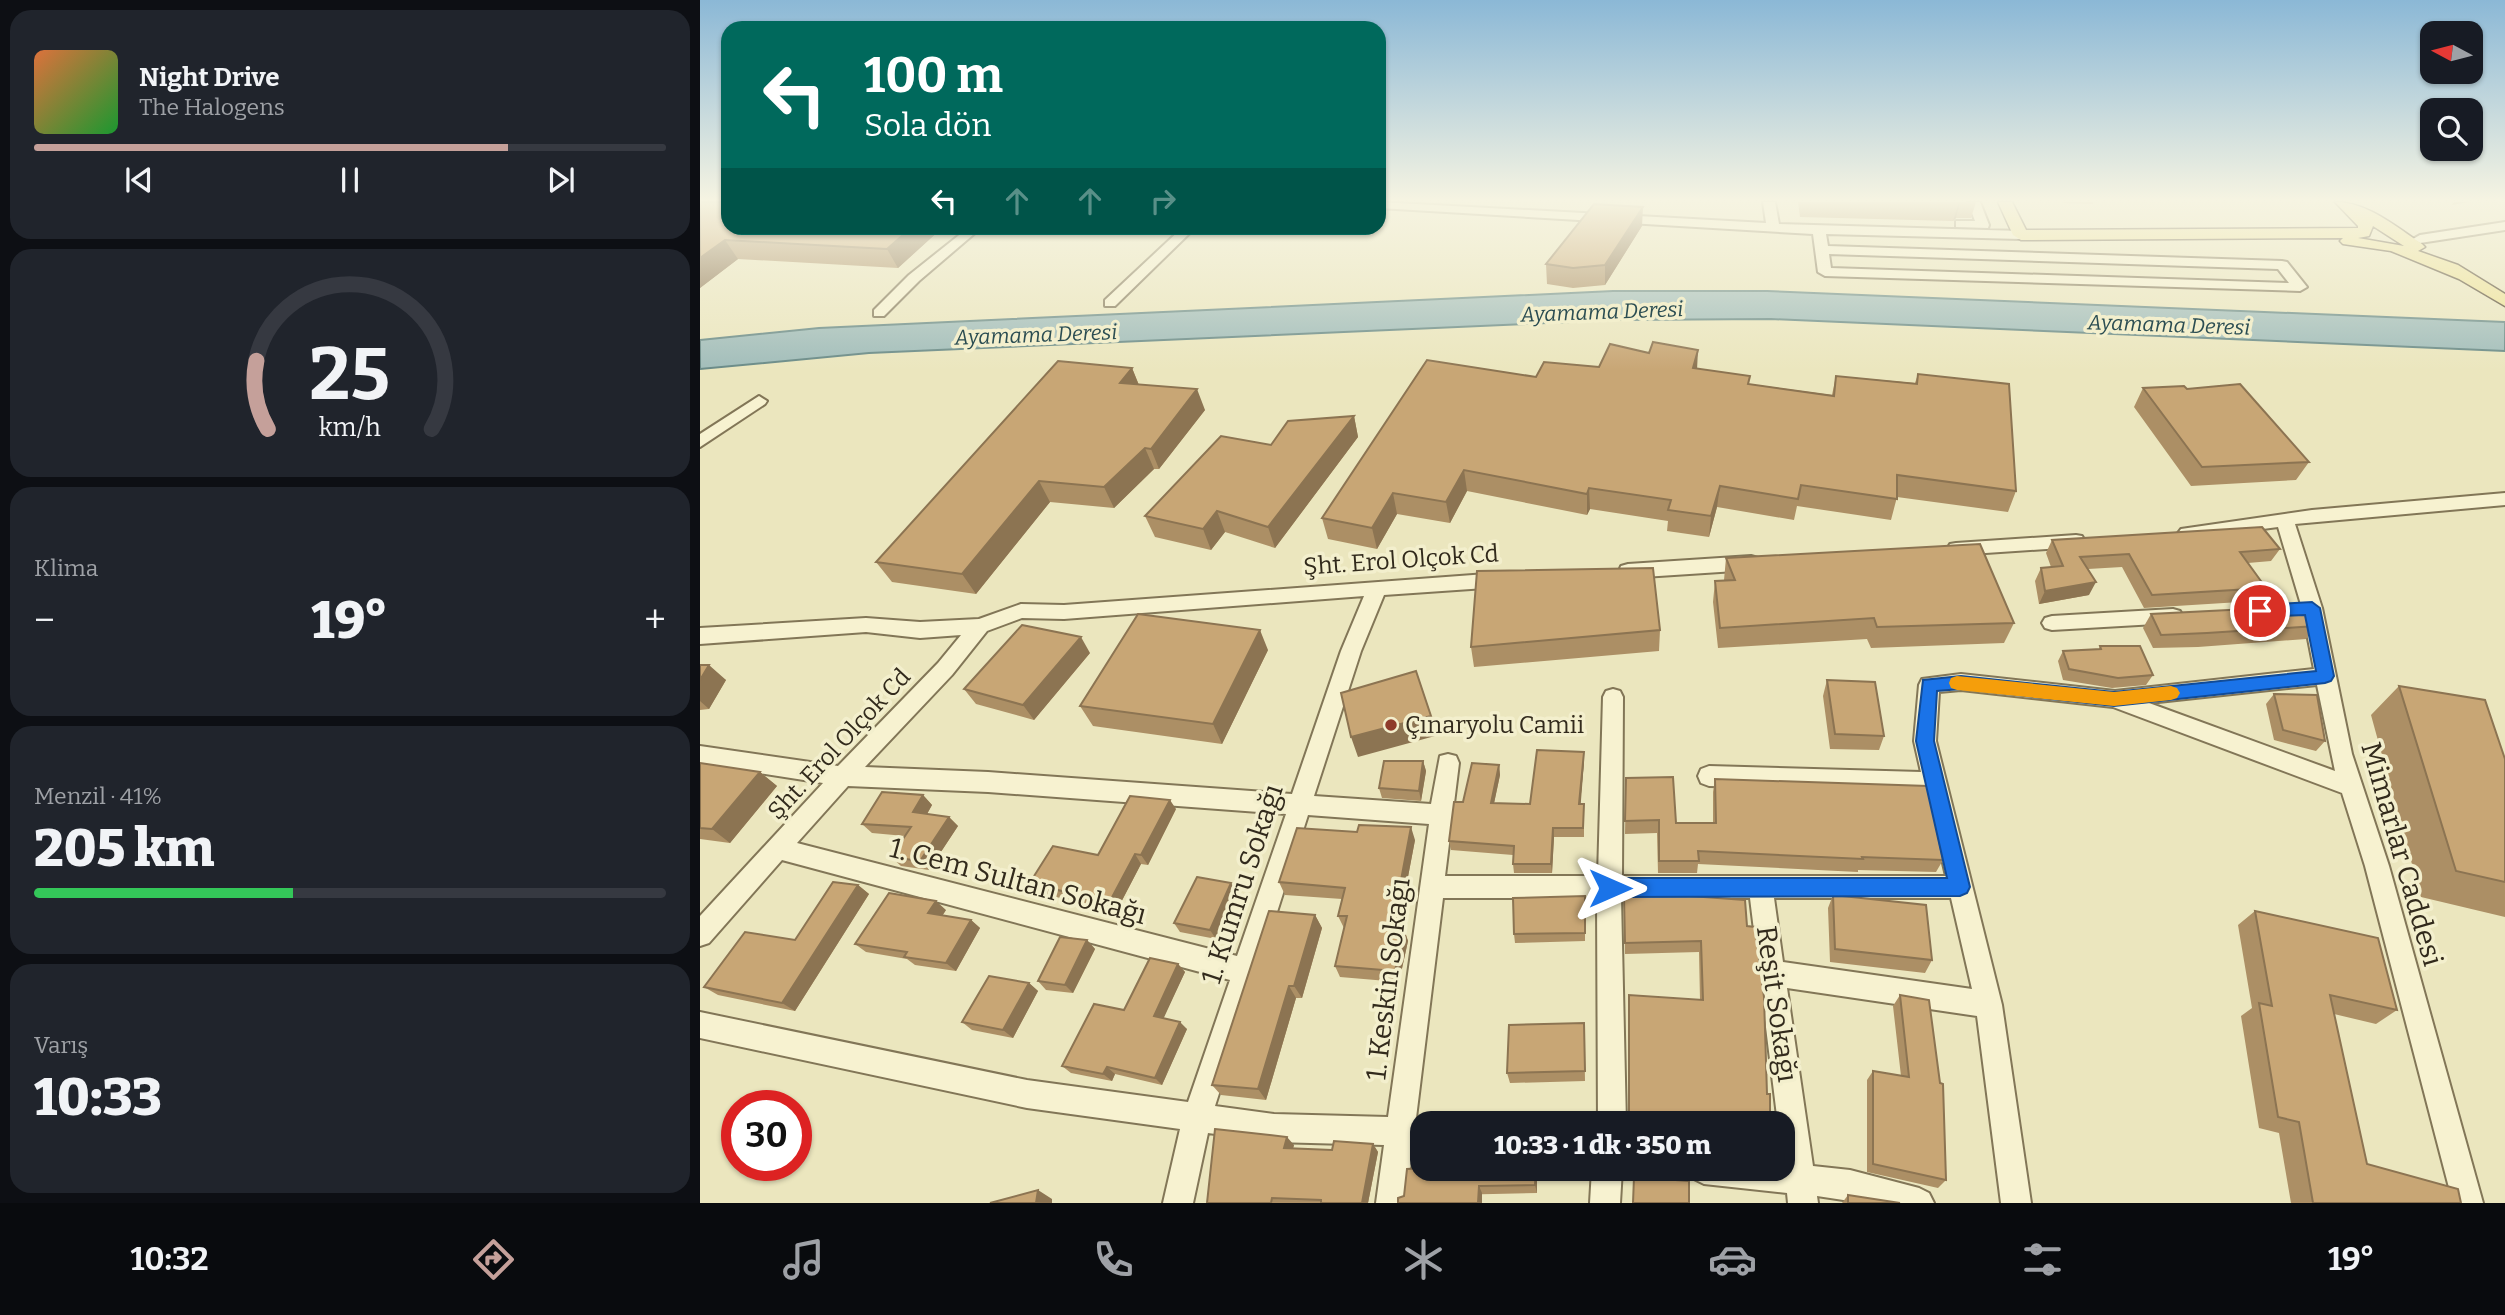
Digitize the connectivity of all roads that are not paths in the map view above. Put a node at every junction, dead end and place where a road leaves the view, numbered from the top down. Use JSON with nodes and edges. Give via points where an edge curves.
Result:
{"nodes":[{"id":1,"x":938,"y":258,"type":"edge"},
{"id":2,"x":1157,"y":258,"type":"edge"},
{"id":3,"x":1823,"y":258,"type":"edge"},
{"id":4,"x":2072,"y":258,"type":"edge"},
{"id":5,"x":2421,"y":258,"type":"edge"},
{"id":6,"x":2436,"y":258,"type":"edge"},
{"id":7,"x":2448,"y":258,"type":"edge"},
{"id":8,"x":2465,"y":276,"type":"junction"},
{"id":9,"x":2502,"y":295,"type":"edge"},
{"id":10,"x":1110,"y":303,"type":"dead end"},
{"id":11,"x":879,"y":313,"type":"dead end"},
{"id":12,"x":759,"y":401,"type":"dead end"},
{"id":13,"x":700,"y":442,"type":"edge"},
{"id":14,"x":2505,"y":499,"type":"edge"},
{"id":15,"x":2285,"y":520,"type":"junction"},
{"id":16,"x":2170,"y":535,"type":"edge"},
{"id":17,"x":2101,"y":539,"type":"edge"},
{"id":18,"x":1934,"y":551,"type":"edge"},
{"id":19,"x":1768,"y":562,"type":"edge"},
{"id":20,"x":1615,"y":572,"type":"edge"},
{"id":21,"x":1518,"y":579,"type":"edge"},
{"id":22,"x":1377,"y":588,"type":"junction"},
{"id":23,"x":2189,"y":615,"type":"edge"},
{"id":24,"x":2052,"y":623,"type":"dead end"},
{"id":25,"x":980,"y":626,"type":"junction"},
{"id":26,"x":700,"y":636,"type":"edge"},
{"id":27,"x":2325,"y":676,"type":"junction"},
{"id":28,"x":1613,"y":697,"type":"dead end"},
{"id":29,"x":2114,"y":699,"type":"junction"},
{"id":30,"x":702,"y":758,"type":"edge"},
{"id":31,"x":1448,"y":763,"type":"dead end"},
{"id":32,"x":843,"y":776,"type":"junction"},
{"id":33,"x":1709,"y":776,"type":"dead end"},
{"id":34,"x":1936,"y":782,"type":"junction"},
{"id":35,"x":2351,"y":787,"type":"junction"},
{"id":36,"x":1300,"y":803,"type":"junction"},
{"id":37,"x":1441,"y":815,"type":"junction"},
{"id":38,"x":776,"y":848,"type":"junction"},
{"id":39,"x":1432,"y":887,"type":"junction"},
{"id":40,"x":1960,"y":887,"type":"junction"},
{"id":41,"x":1610,"y":888,"type":"junction"},
{"id":42,"x":1761,"y":888,"type":"junction"},
{"id":43,"x":700,"y":934,"type":"edge"},
{"id":44,"x":1245,"y":971,"type":"junction"},
{"id":45,"x":1773,"y":973,"type":"junction"},
{"id":46,"x":1989,"y":1005,"type":"junction"},
{"id":47,"x":700,"y":1025,"type":"edge"},
{"id":48,"x":1414,"y":1111,"type":"edge"},
{"id":49,"x":1612,"y":1111,"type":"edge"},
{"id":50,"x":1197,"y":1117,"type":"junction"},
{"id":51,"x":1410,"y":1132,"type":"edge"},
{"id":52,"x":1410,"y":1139,"type":"edge"},
{"id":53,"x":1606,"y":1181,"type":"edge"},
{"id":54,"x":1757,"y":1181,"type":"edge"},
{"id":55,"x":1802,"y":1191,"type":"edge"},
{"id":56,"x":1178,"y":1203,"type":"edge"},
{"id":57,"x":1391,"y":1203,"type":"edge"},
{"id":58,"x":1605,"y":1203,"type":"edge"},
{"id":59,"x":1919,"y":1203,"type":"edge"},
{"id":60,"x":2016,"y":1203,"type":"edge"},
{"id":61,"x":2468,"y":1203,"type":"edge"}],
"edges":[{"from":1,"to":11,"type":"street"},
{"from":2,"to":10,"type":"street"},
{"from":3,"to":4,"type":"street","via":[[1825,272],[2300,287],[2282,265]]},
{"from":5,"to":8,"type":"main road"},
{"from":6,"to":8,"type":"main road"},
{"from":7,"to":9,"type":"main road"},
{"from":8,"to":9,"type":"main road"},
{"from":12,"to":13,"type":"street"},
{"from":14,"to":15,"type":"street"},
{"from":15,"to":16,"type":"street"},
{"from":15,"to":27,"type":"street","name":"Mimarlar Caddesi"},
{"from":17,"to":18,"type":"street"},
{"from":19,"to":20,"type":"street"},
{"from":21,"to":22,"type":"street","name":"Şht. Erol Olçok Cd"},
{"from":22,"to":25,"type":"street","name":"Şht. Erol Olçok Cd","via":[[1064,612],[1021,611]]},
{"from":22,"to":36,"type":"street","name":"1. Kumru Sokağı"},
{"from":23,"to":24,"type":"street"},
{"from":25,"to":26,"type":"street","via":[[920,630],[866,625]]},
{"from":25,"to":32,"type":"street","name":"Şht. Erol Olçok Cd"},
{"from":27,"to":29,"type":"street"},
{"from":27,"to":35,"type":"street","name":"Mimarlar Caddesi"},
{"from":28,"to":41,"type":"street"},
{"from":29,"to":34,"type":"street","via":[[1961,682],[1929,685],[1925,741]]},
{"from":29,"to":35,"type":"street"},
{"from":30,"to":32,"type":"street"},
{"from":31,"to":37,"type":"street","name":"1. Keskin Sokağı"},
{"from":32,"to":36,"type":"street"},
{"from":32,"to":38,"type":"street","name":"Şht. Erol Olçok Cd"},
{"from":33,"to":34,"type":"street"},
{"from":34,"to":40,"type":"street"},
{"from":35,"to":61,"type":"street","name":"Mimarlar Caddesi","via":[[2377,866]]},
{"from":36,"to":37,"type":"street"},
{"from":36,"to":44,"type":"street","name":"1. Kumru Sokağı"},
{"from":37,"to":39,"type":"street","name":"1. Keskin Sokağı"},
{"from":38,"to":43,"type":"street","name":"Şht. Erol Olçok Cd"},
{"from":38,"to":44,"type":"street","name":"1. Cem Sultan Sokağı"},
{"from":39,"to":41,"type":"street"},
{"from":39,"to":48,"type":"street","name":"1. Keskin Sokağı"},
{"from":40,"to":42,"type":"street"},
{"from":40,"to":46,"type":"street"},
{"from":41,"to":42,"type":"street"},
{"from":41,"to":49,"type":"street"},
{"from":42,"to":45,"type":"street","name":"Reşit Sokağı"},
{"from":44,"to":50,"type":"street","name":"1. Kumru Sokağı"},
{"from":45,"to":46,"type":"street"},
{"from":45,"to":55,"type":"street","name":"Reşit Sokağı"},
{"from":46,"to":60,"type":"street"},
{"from":47,"to":50,"type":"street","via":[[1027,1094]]},
{"from":50,"to":51,"type":"street","via":[[1274,1128]]},
{"from":50,"to":56,"type":"street","name":"1. Kumru Sokağı"},
{"from":52,"to":57,"type":"street","name":"1. Keskin Sokağı"},
{"from":53,"to":58,"type":"street"},
{"from":54,"to":55,"type":"street"},
{"from":55,"to":59,"type":"street","via":[[1850,1185]]}]}
